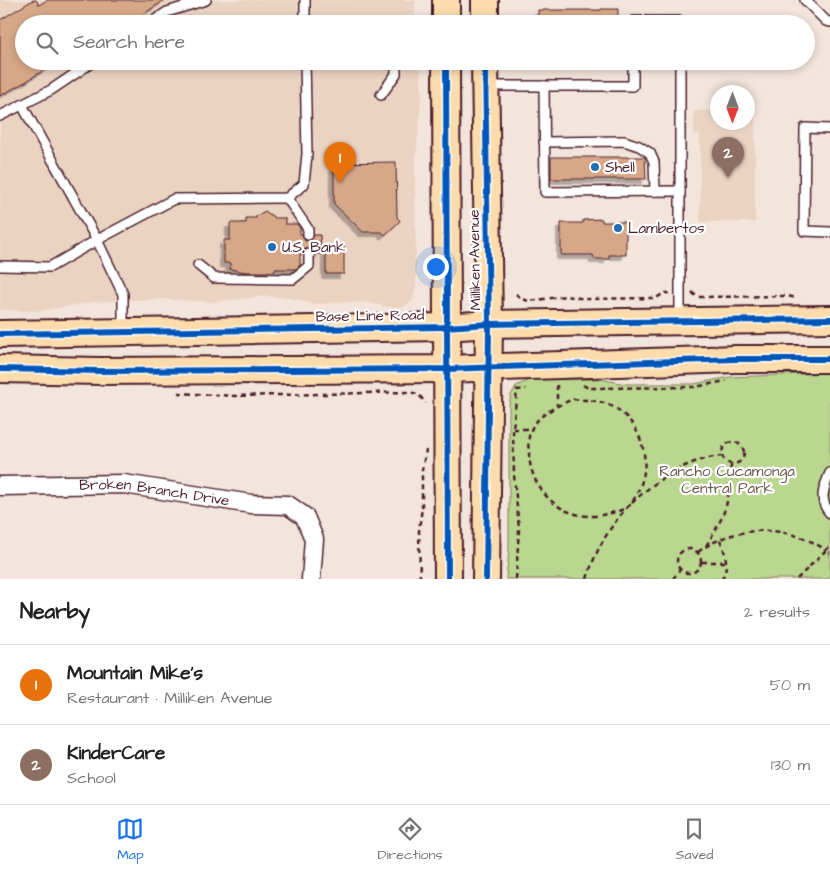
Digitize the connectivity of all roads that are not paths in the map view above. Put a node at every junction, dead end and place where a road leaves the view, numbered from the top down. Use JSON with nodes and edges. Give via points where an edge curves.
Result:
{"nodes":[{"id":1,"x":206,"y":0,"type":"edge"},
{"id":2,"x":304,"y":0,"type":"edge"},
{"id":3,"x":446,"y":0,"type":"edge"},
{"id":4,"x":485,"y":0,"type":"edge"},
{"id":5,"x":805,"y":0,"type":"edge"},
{"id":6,"x":162,"y":15,"type":"edge"},
{"id":7,"x":305,"y":15,"type":"edge"},
{"id":8,"x":446,"y":15,"type":"edge"},
{"id":9,"x":485,"y":15,"type":"edge"},
{"id":10,"x":830,"y":22,"type":"edge"},
{"id":11,"x":81,"y":70,"type":"edge"},
{"id":12,"x":305,"y":70,"type":"edge"},
{"id":13,"x":396,"y":70,"type":"edge"},
{"id":14,"x":446,"y":70,"type":"edge"},
{"id":15,"x":633,"y":70,"type":"edge"},
{"id":16,"x":680,"y":70,"type":"edge"},
{"id":17,"x":485,"y":74,"type":"edge"},
{"id":18,"x":544,"y":86,"type":"junction"},
{"id":19,"x":382,"y":95,"type":"dead end"},
{"id":20,"x":22,"y":105,"type":"junction"},
{"id":21,"x":0,"y":116,"type":"edge"},
{"id":22,"x":830,"y":129,"type":"edge"},
{"id":23,"x":544,"y":142,"type":"junction"},
{"id":24,"x":655,"y":191,"type":"junction"},
{"id":25,"x":680,"y":191,"type":"junction"},
{"id":26,"x":287,"y":198,"type":"junction"},
{"id":27,"x":830,"y":232,"type":"edge"},
{"id":28,"x":308,"y":234,"type":"dead end"},
{"id":29,"x":97,"y":240,"type":"junction"},
{"id":30,"x":309,"y":254,"type":"dead end"},
{"id":31,"x":198,"y":265,"type":"dead end"},
{"id":32,"x":0,"y":266,"type":"edge"},
{"id":33,"x":830,"y":319,"type":"edge"},
{"id":34,"x":680,"y":321,"type":"junction"},
{"id":35,"x":489,"y":324,"type":"junction"},
{"id":36,"x":446,"y":327,"type":"junction"},
{"id":37,"x":123,"y":333,"type":"junction"},
{"id":38,"x":0,"y":334,"type":"edge"},
{"id":39,"x":830,"y":359,"type":"edge"},
{"id":40,"x":488,"y":368,"type":"junction"},
{"id":41,"x":0,"y":369,"type":"edge"},
{"id":42,"x":447,"y":369,"type":"junction"},
{"id":43,"x":830,"y":473,"type":"edge"},
{"id":44,"x":0,"y":486,"type":"edge"},
{"id":45,"x":830,"y":512,"type":"edge"},
{"id":46,"x":311,"y":579,"type":"edge"},
{"id":47,"x":448,"y":579,"type":"edge"},
{"id":48,"x":486,"y":579,"type":"edge"}],
"edges":[{"from":1,"to":6,"type":"lane"},
{"from":2,"to":7,"type":"lane"},
{"from":3,"to":8,"type":"main road"},
{"from":4,"to":9,"type":"main road"},
{"from":5,"to":10,"type":"lane"},
{"from":11,"to":20,"type":"lane"},
{"from":12,"to":26,"type":"lane","via":[[304,184]]},
{"from":13,"to":19,"type":"lane"},
{"from":14,"to":36,"type":"main road","name":"Milliken Avenue"},
{"from":15,"to":18,"type":"lane","via":[[632,86]]},
{"from":16,"to":25,"type":"lane"},
{"from":17,"to":18,"type":"lane"},
{"from":17,"to":35,"type":"main road","name":"Milliken Avenue"},
{"from":18,"to":23,"type":"lane"},
{"from":20,"to":21,"type":"lane"},
{"from":20,"to":29,"type":"lane"},
{"from":22,"to":27,"type":"lane","via":[[805,128],[804,232]]},
{"from":23,"to":24,"type":"lane","via":[[624,141],[639,146],[650,154],[654,162]]},
{"from":23,"to":24,"type":"lane","via":[[545,192]]},
{"from":24,"to":25,"type":"lane"},
{"from":25,"to":34,"type":"lane"},
{"from":26,"to":28,"type":"lane","via":[[308,229]]},
{"from":26,"to":29,"type":"lane","via":[[174,199]]},
{"from":29,"to":32,"type":"lane","via":[[50,267]]},
{"from":29,"to":37,"type":"lane","via":[[123,294]]},
{"from":30,"to":31,"type":"lane","via":[[309,266],[293,279],[214,278]]},
{"from":33,"to":34,"type":"main road","name":"Base Line Road"},
{"from":34,"to":35,"type":"main road","name":"Base Line Road"},
{"from":35,"to":36,"type":"main road","name":"Base Line Road"},
{"from":35,"to":40,"type":"main road","name":"Milliken Avenue"},
{"from":36,"to":37,"type":"main road","name":"Base Line Road"},
{"from":36,"to":42,"type":"main road","name":"Milliken Avenue"},
{"from":37,"to":38,"type":"main road","name":"Base Line Road"},
{"from":39,"to":40,"type":"main road"},
{"from":40,"to":42,"type":"main road"},
{"from":40,"to":48,"type":"main road","name":"Milliken Avenue"},
{"from":41,"to":42,"type":"main road"},
{"from":42,"to":47,"type":"main road","name":"Milliken Avenue"},
{"from":43,"to":45,"type":"lane","via":[[822,491],[825,507]]},
{"from":44,"to":46,"type":"street","name":"Broken Branch Drive","via":[[124,484],[251,504],[288,506],[306,517],[314,539]]}]}
